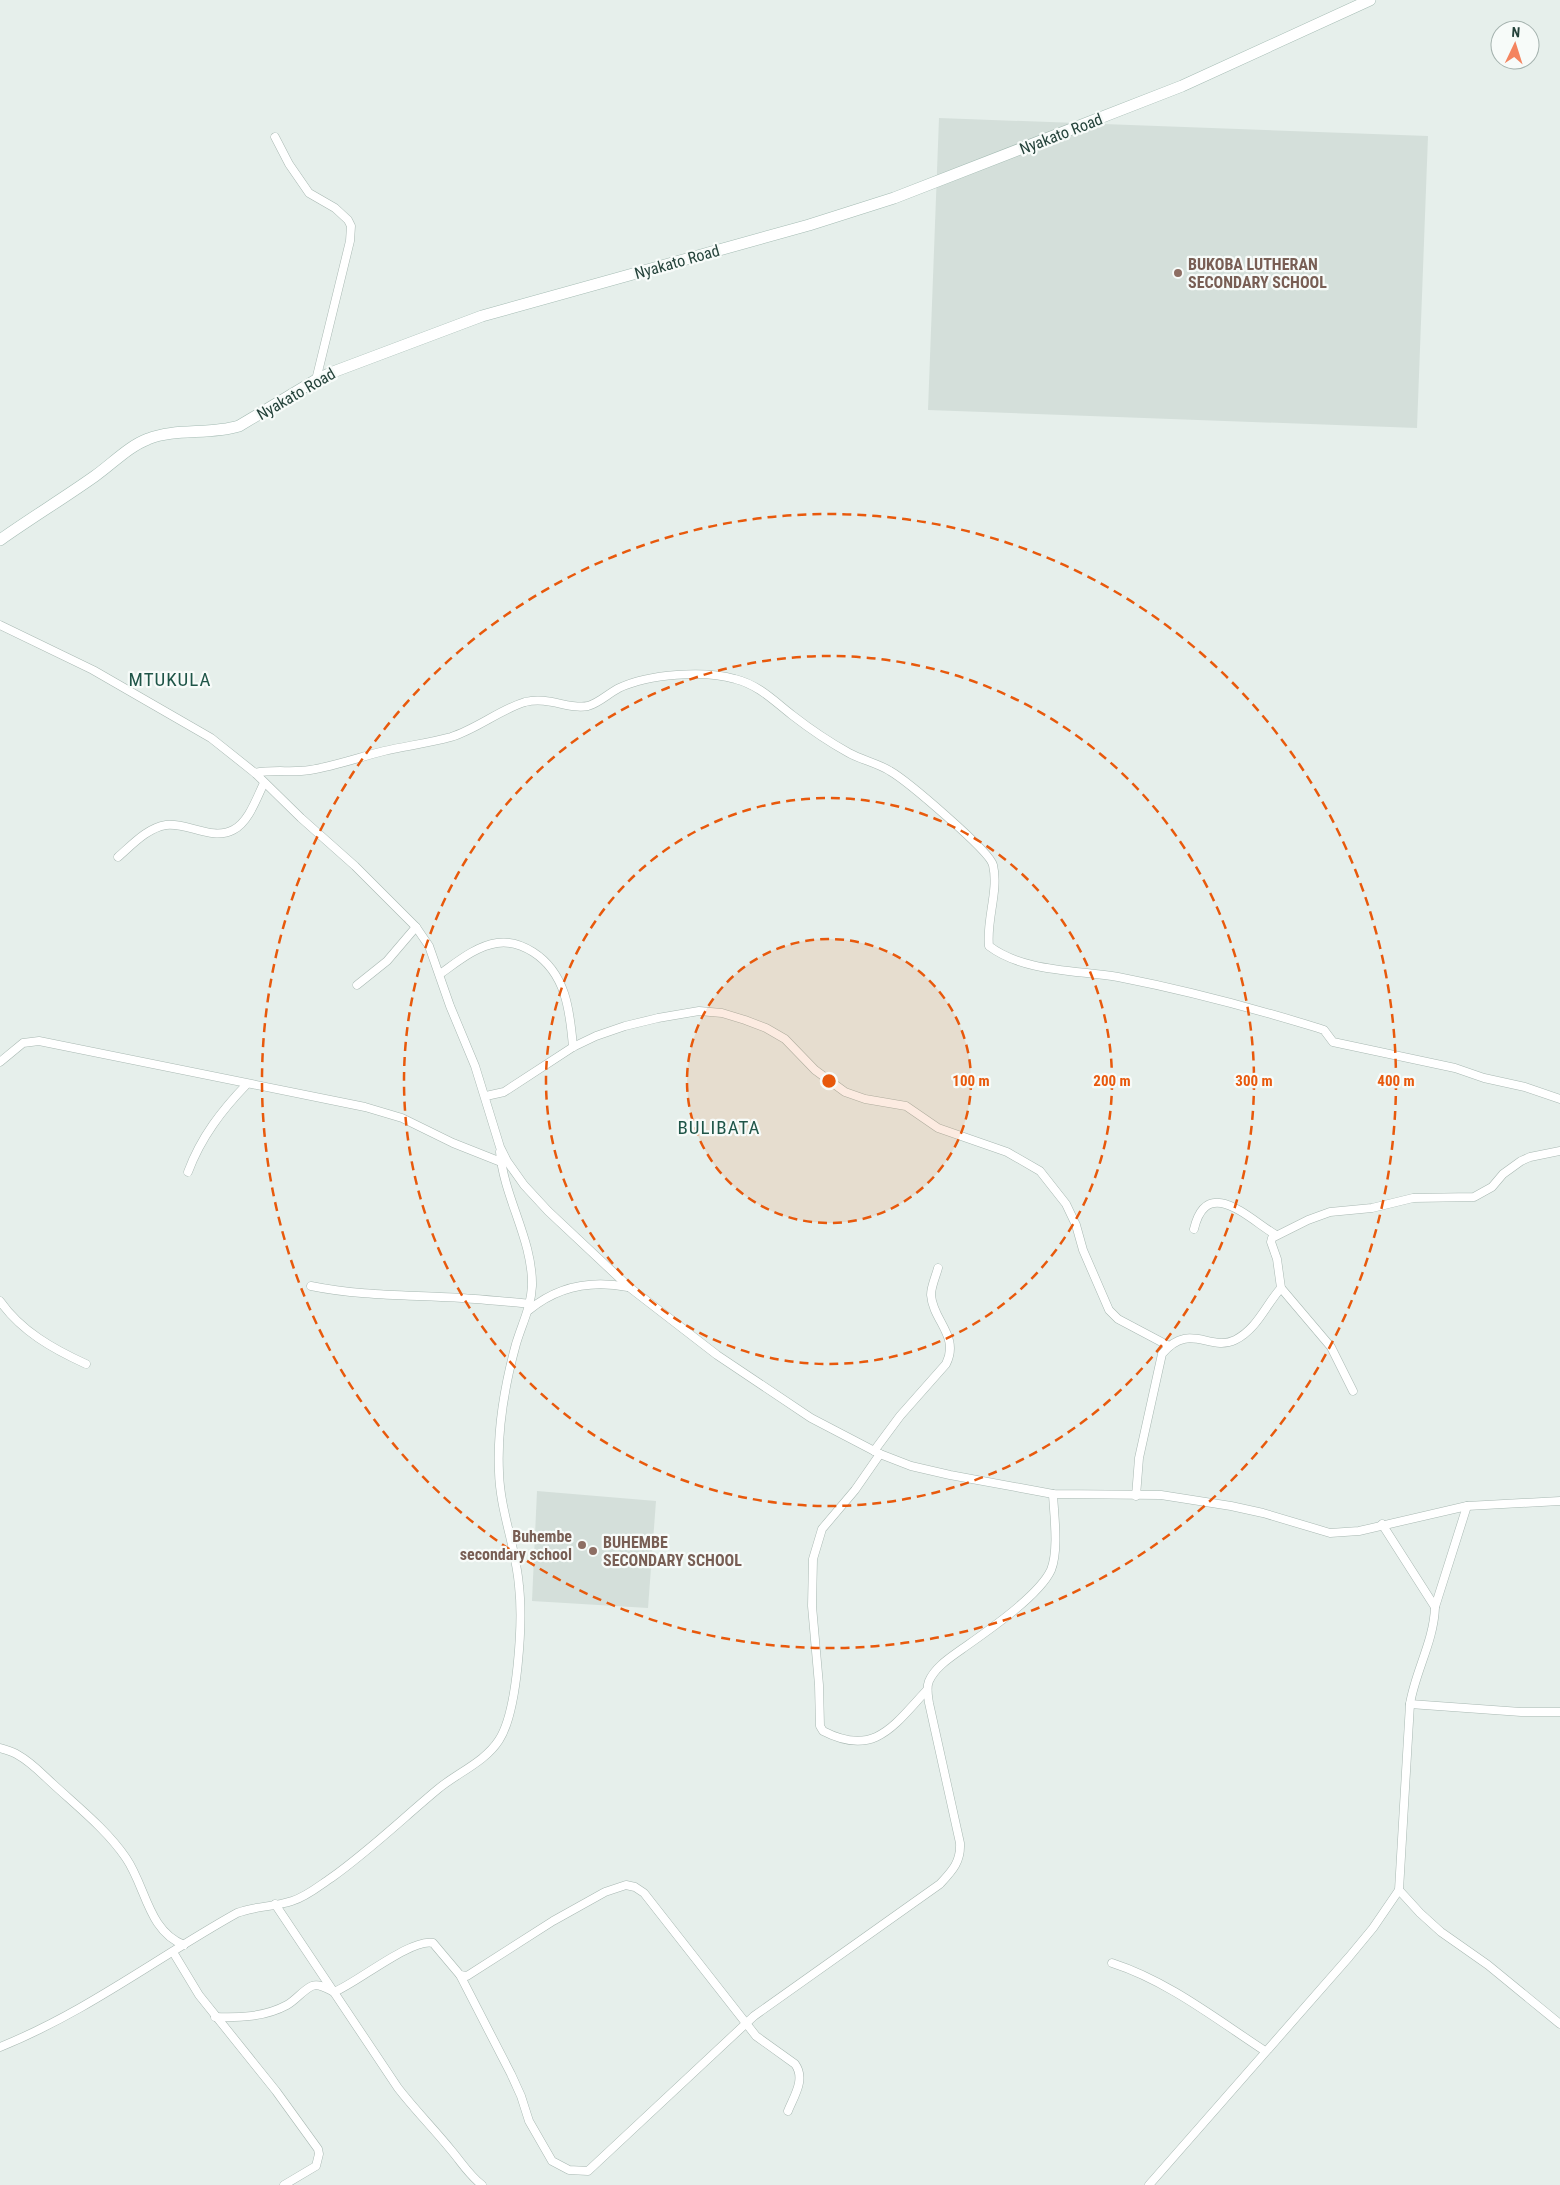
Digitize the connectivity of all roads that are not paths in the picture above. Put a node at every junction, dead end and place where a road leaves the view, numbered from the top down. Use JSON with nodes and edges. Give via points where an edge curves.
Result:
{"nodes":[{"id":1,"x":1370,"y":0,"type":"edge"},
{"id":2,"x":275,"y":137,"type":"dead end"},
{"id":3,"x":316,"y":380,"type":"junction"},
{"id":4,"x":0,"y":540,"type":"edge"},
{"id":5,"x":0,"y":625,"type":"edge"},
{"id":6,"x":256,"y":773,"type":"junction"},
{"id":7,"x":264,"y":783,"type":"junction"},
{"id":8,"x":118,"y":857,"type":"dead end"},
{"id":9,"x":416,"y":927,"type":"junction"},
{"id":10,"x":440,"y":974,"type":"junction"},
{"id":11,"x":357,"y":984,"type":"dead end"},
{"id":12,"x":574,"y":1047,"type":"junction"},
{"id":13,"x":0,"y":1062,"type":"edge"},
{"id":14,"x":247,"y":1084,"type":"junction"},
{"id":15,"x":486,"y":1096,"type":"junction"},
{"id":16,"x":1560,"y":1099,"type":"edge"},
{"id":17,"x":500,"y":1147,"type":"junction"},
{"id":18,"x":1560,"y":1151,"type":"edge"},
{"id":19,"x":501,"y":1162,"type":"junction"},
{"id":20,"x":188,"y":1172,"type":"dead end"},
{"id":21,"x":1194,"y":1229,"type":"dead end"},
{"id":22,"x":1276,"y":1235,"type":"junction"},
{"id":23,"x":938,"y":1268,"type":"dead end"},
{"id":24,"x":311,"y":1286,"type":"dead end"},
{"id":25,"x":629,"y":1287,"type":"junction"},
{"id":26,"x":1281,"y":1288,"type":"junction"},
{"id":27,"x":0,"y":1302,"type":"edge"},
{"id":28,"x":529,"y":1307,"type":"junction"},
{"id":29,"x":1169,"y":1346,"type":"junction"},
{"id":30,"x":86,"y":1364,"type":"dead end"},
{"id":31,"x":1353,"y":1391,"type":"dead end"},
{"id":32,"x":877,"y":1453,"type":"junction"},
{"id":33,"x":1053,"y":1494,"type":"junction"},
{"id":34,"x":1136,"y":1496,"type":"junction"},
{"id":35,"x":1560,"y":1501,"type":"edge"},
{"id":36,"x":1467,"y":1506,"type":"junction"},
{"id":37,"x":1382,"y":1524,"type":"junction"},
{"id":38,"x":1435,"y":1607,"type":"junction"},
{"id":39,"x":927,"y":1690,"type":"junction"},
{"id":40,"x":1410,"y":1704,"type":"junction"},
{"id":41,"x":1560,"y":1712,"type":"edge"},
{"id":42,"x":0,"y":1748,"type":"edge"},
{"id":43,"x":1399,"y":1890,"type":"junction"},
{"id":44,"x":275,"y":1904,"type":"junction"},
{"id":45,"x":184,"y":1945,"type":"junction"},
{"id":46,"x":173,"y":1952,"type":"junction"},
{"id":47,"x":1112,"y":1963,"type":"dead end"},
{"id":48,"x":460,"y":1974,"type":"junction"},
{"id":49,"x":334,"y":1992,"type":"junction"},
{"id":50,"x":214,"y":2017,"type":"junction"},
{"id":51,"x":746,"y":2022,"type":"junction"},
{"id":52,"x":1560,"y":2024,"type":"edge"},
{"id":53,"x":0,"y":2047,"type":"edge"},
{"id":54,"x":1265,"y":2051,"type":"junction"},
{"id":55,"x":788,"y":2111,"type":"dead end"},
{"id":56,"x":284,"y":2185,"type":"edge"},
{"id":57,"x":482,"y":2185,"type":"edge"},
{"id":58,"x":1148,"y":2185,"type":"edge"}],
"edges":[{"from":1,"to":3,"type":"street","name":"Nyakato Road","via":[[1182,86],[894,198],[482,316]]},
{"from":2,"to":3,"type":"street","via":[[306,189],[343,215],[351,226]]},
{"from":3,"to":4,"type":"street","name":"Nyakato Road","via":[[239,426],[227,430],[164,435],[138,444]]},
{"from":5,"to":6,"type":"street","via":[[93,670],[184,722],[211,738]]},
{"from":6,"to":7,"type":"street"},
{"from":6,"to":16,"type":"street","via":[[312,770],[449,738],[524,703],[553,701],[588,706],[619,688],[660,677],[732,678],[748,682],[819,736],[892,772],[988,856],[994,868],[989,946],[1003,957],[1028,964],[1117,977],[1211,999],[1324,1030],[1333,1042],[1455,1068]]},
{"from":7,"to":8,"type":"street","via":[[242,823],[233,831],[219,833],[164,825],[137,840]]},
{"from":7,"to":9,"type":"street"},
{"from":9,"to":10,"type":"street","via":[[429,946]]},
{"from":9,"to":11,"type":"street","via":[[387,961]]},
{"from":10,"to":12,"type":"street","via":[[481,948],[496,943],[525,946],[556,973],[571,1017]]},
{"from":10,"to":15,"type":"street"},
{"from":12,"to":15,"type":"street","via":[[513,1087]]},
{"from":12,"to":29,"type":"street","via":[[625,1026],[699,1012],[722,1013],[766,1028],[785,1039],[815,1070],[845,1092],[906,1106],[938,1128],[1007,1152],[1040,1171],[1066,1204],[1076,1224],[1083,1250],[1109,1310],[1118,1319]]},
{"from":13,"to":14,"type":"street","via":[[23,1044],[39,1041]]},
{"from":14,"to":19,"type":"street","via":[[320,1097],[402,1118]]},
{"from":14,"to":20,"type":"street","via":[[224,1107]]},
{"from":15,"to":17,"type":"street"},
{"from":17,"to":19,"type":"street"},
{"from":17,"to":25,"type":"street","via":[[530,1191]]},
{"from":18,"to":22,"type":"street","via":[[1521,1161],[1492,1187],[1474,1197],[1414,1198],[1372,1208],[1330,1212]]},
{"from":19,"to":28,"type":"street","via":[[528,1257],[532,1287]]},
{"from":21,"to":22,"type":"street","via":[[1202,1210],[1218,1202],[1249,1215]]},
{"from":22,"to":26,"type":"street","via":[[1271,1242]]},
{"from":23,"to":32,"type":"street","via":[[931,1294],[949,1339],[950,1355],[946,1364],[900,1416]]},
{"from":24,"to":28,"type":"street","via":[[370,1295],[444,1297]]},
{"from":25,"to":28,"type":"street","via":[[584,1285],[552,1294]]},
{"from":25,"to":32,"type":"street","via":[[717,1355],[811,1418]]},
{"from":26,"to":29,"type":"street","via":[[1256,1324],[1232,1342],[1190,1338],[1175,1341]]},
{"from":26,"to":31,"type":"street","via":[[1331,1347]]},
{"from":27,"to":30,"type":"street","via":[[35,1337]]},
{"from":28,"to":44,"type":"street","via":[[511,1364],[499,1458],[502,1496],[519,1585],[520,1611],[518,1663],[502,1733],[490,1751],[438,1790],[364,1855],[305,1895]]},
{"from":29,"to":34,"type":"street","via":[[1162,1354],[1154,1388],[1139,1458]]},
{"from":32,"to":33,"type":"street","via":[[911,1466]]},
{"from":32,"to":39,"type":"street","via":[[855,1490],[822,1529],[813,1558],[812,1606],[820,1726],[823,1731],[845,1740],[872,1740],[883,1734]]},
{"from":33,"to":34,"type":"street"},
{"from":33,"to":39,"type":"street","via":[[1053,1561],[1045,1579],[1011,1611],[942,1665],[929,1681]]},
{"from":34,"to":37,"type":"street","via":[[1161,1495],[1231,1506],[1330,1533],[1360,1531]]},
{"from":35,"to":36,"type":"street"},
{"from":36,"to":37,"type":"street"},
{"from":36,"to":38,"type":"street"},
{"from":37,"to":38,"type":"street"},
{"from":38,"to":40,"type":"street"},
{"from":39,"to":51,"type":"street","via":[[960,1842],[958,1863],[940,1884]]},
{"from":40,"to":41,"type":"street"},
{"from":40,"to":43,"type":"street"},
{"from":42,"to":45,"type":"street","via":[[18,1755],[37,1769],[114,1843],[127,1858],[156,1921],[174,1941]]},
{"from":43,"to":52,"type":"street","via":[[1434,1926]]},
{"from":43,"to":54,"type":"street","via":[[1350,1957]]},
{"from":44,"to":45,"type":"street","via":[[238,1913]]},
{"from":44,"to":49,"type":"street"},
{"from":45,"to":46,"type":"street"},
{"from":46,"to":50,"type":"street"},
{"from":46,"to":53,"type":"street","via":[[37,2032]]},
{"from":47,"to":54,"type":"street","via":[[1170,1990]]},
{"from":48,"to":49,"type":"street","via":[[433,1943],[425,1943]]},
{"from":48,"to":51,"type":"street","via":[[470,1974],[553,1921],[604,1892],[626,1885],[644,1893]]},
{"from":48,"to":51,"type":"street","via":[[512,2074],[539,2141],[552,2161],[569,2170],[588,2172]]},
{"from":49,"to":50,"type":"street","via":[[316,1985],[287,2005],[257,2016]]},
{"from":49,"to":57,"type":"street","via":[[398,2088],[469,2174]]},
{"from":50,"to":56,"type":"street","via":[[276,2091],[318,2149],[316,2166]]},
{"from":51,"to":55,"type":"street","via":[[756,2036],[800,2071],[801,2078]]},
{"from":54,"to":58,"type":"street"}]}
